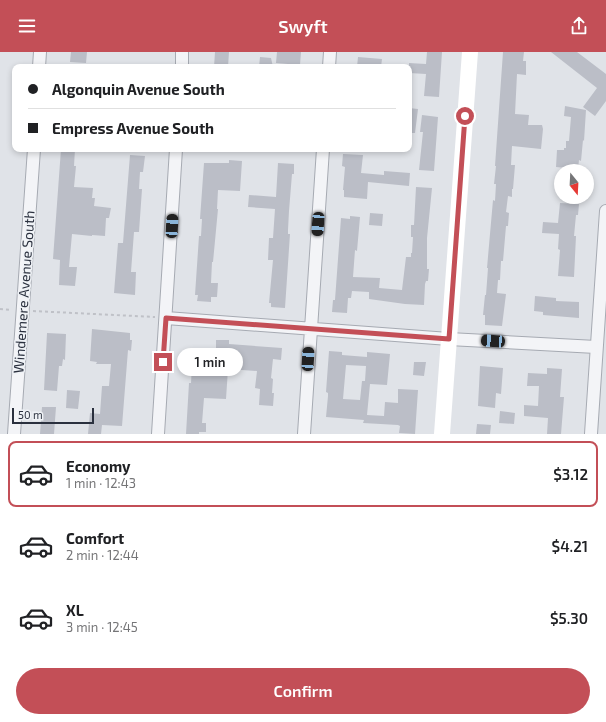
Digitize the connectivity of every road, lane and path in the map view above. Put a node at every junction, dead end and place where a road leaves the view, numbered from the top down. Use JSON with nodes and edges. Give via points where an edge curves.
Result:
{"nodes":[{"id":1,"x":40,"y":52,"type":"edge"},
{"id":2,"x":182,"y":52,"type":"edge"},
{"id":3,"x":330,"y":52,"type":"edge"},
{"id":4,"x":470,"y":52,"type":"edge"},
{"id":5,"x":40,"y":64,"type":"edge"},
{"id":6,"x":182,"y":64,"type":"edge"},
{"id":7,"x":329,"y":64,"type":"edge"},
{"id":8,"x":34,"y":152,"type":"edge"},
{"id":9,"x":176,"y":152,"type":"edge"},
{"id":10,"x":323,"y":152,"type":"edge"},
{"id":11,"x":606,"y":211,"type":"edge"},
{"id":12,"x":604,"y":264,"type":"edge"},
{"id":13,"x":0,"y":309,"type":"edge"},
{"id":14,"x":23,"y":311,"type":"junction"},
{"id":15,"x":166,"y":318,"type":"junction"},
{"id":16,"x":310,"y":329,"type":"junction"},
{"id":17,"x":449,"y":339,"type":"junction"},
{"id":18,"x":596,"y":347,"type":"junction"},
{"id":19,"x":14,"y":434,"type":"edge"},
{"id":20,"x":158,"y":434,"type":"edge"},
{"id":21,"x":304,"y":434,"type":"edge"},
{"id":22,"x":442,"y":434,"type":"edge"},
{"id":23,"x":591,"y":434,"type":"edge"}],
"edges":[{"from":1,"to":5,"type":"street"},
{"from":2,"to":6,"type":"street"},
{"from":3,"to":7,"type":"street"},
{"from":4,"to":17,"type":"main road"},
{"from":8,"to":14,"type":"street","name":"Windemere Avenue South"},
{"from":9,"to":15,"type":"street"},
{"from":10,"to":16,"type":"street"},
{"from":11,"to":12,"type":"street"},
{"from":12,"to":18,"type":"street"},
{"from":13,"to":14,"type":"path"},
{"from":14,"to":15,"type":"path"},
{"from":14,"to":19,"type":"street","name":"Windemere Avenue South"},
{"from":15,"to":16,"type":"street"},
{"from":15,"to":20,"type":"street"},
{"from":16,"to":17,"type":"street"},
{"from":16,"to":21,"type":"street"},
{"from":17,"to":18,"type":"street"},
{"from":17,"to":22,"type":"main road"},
{"from":18,"to":23,"type":"street"}]}
